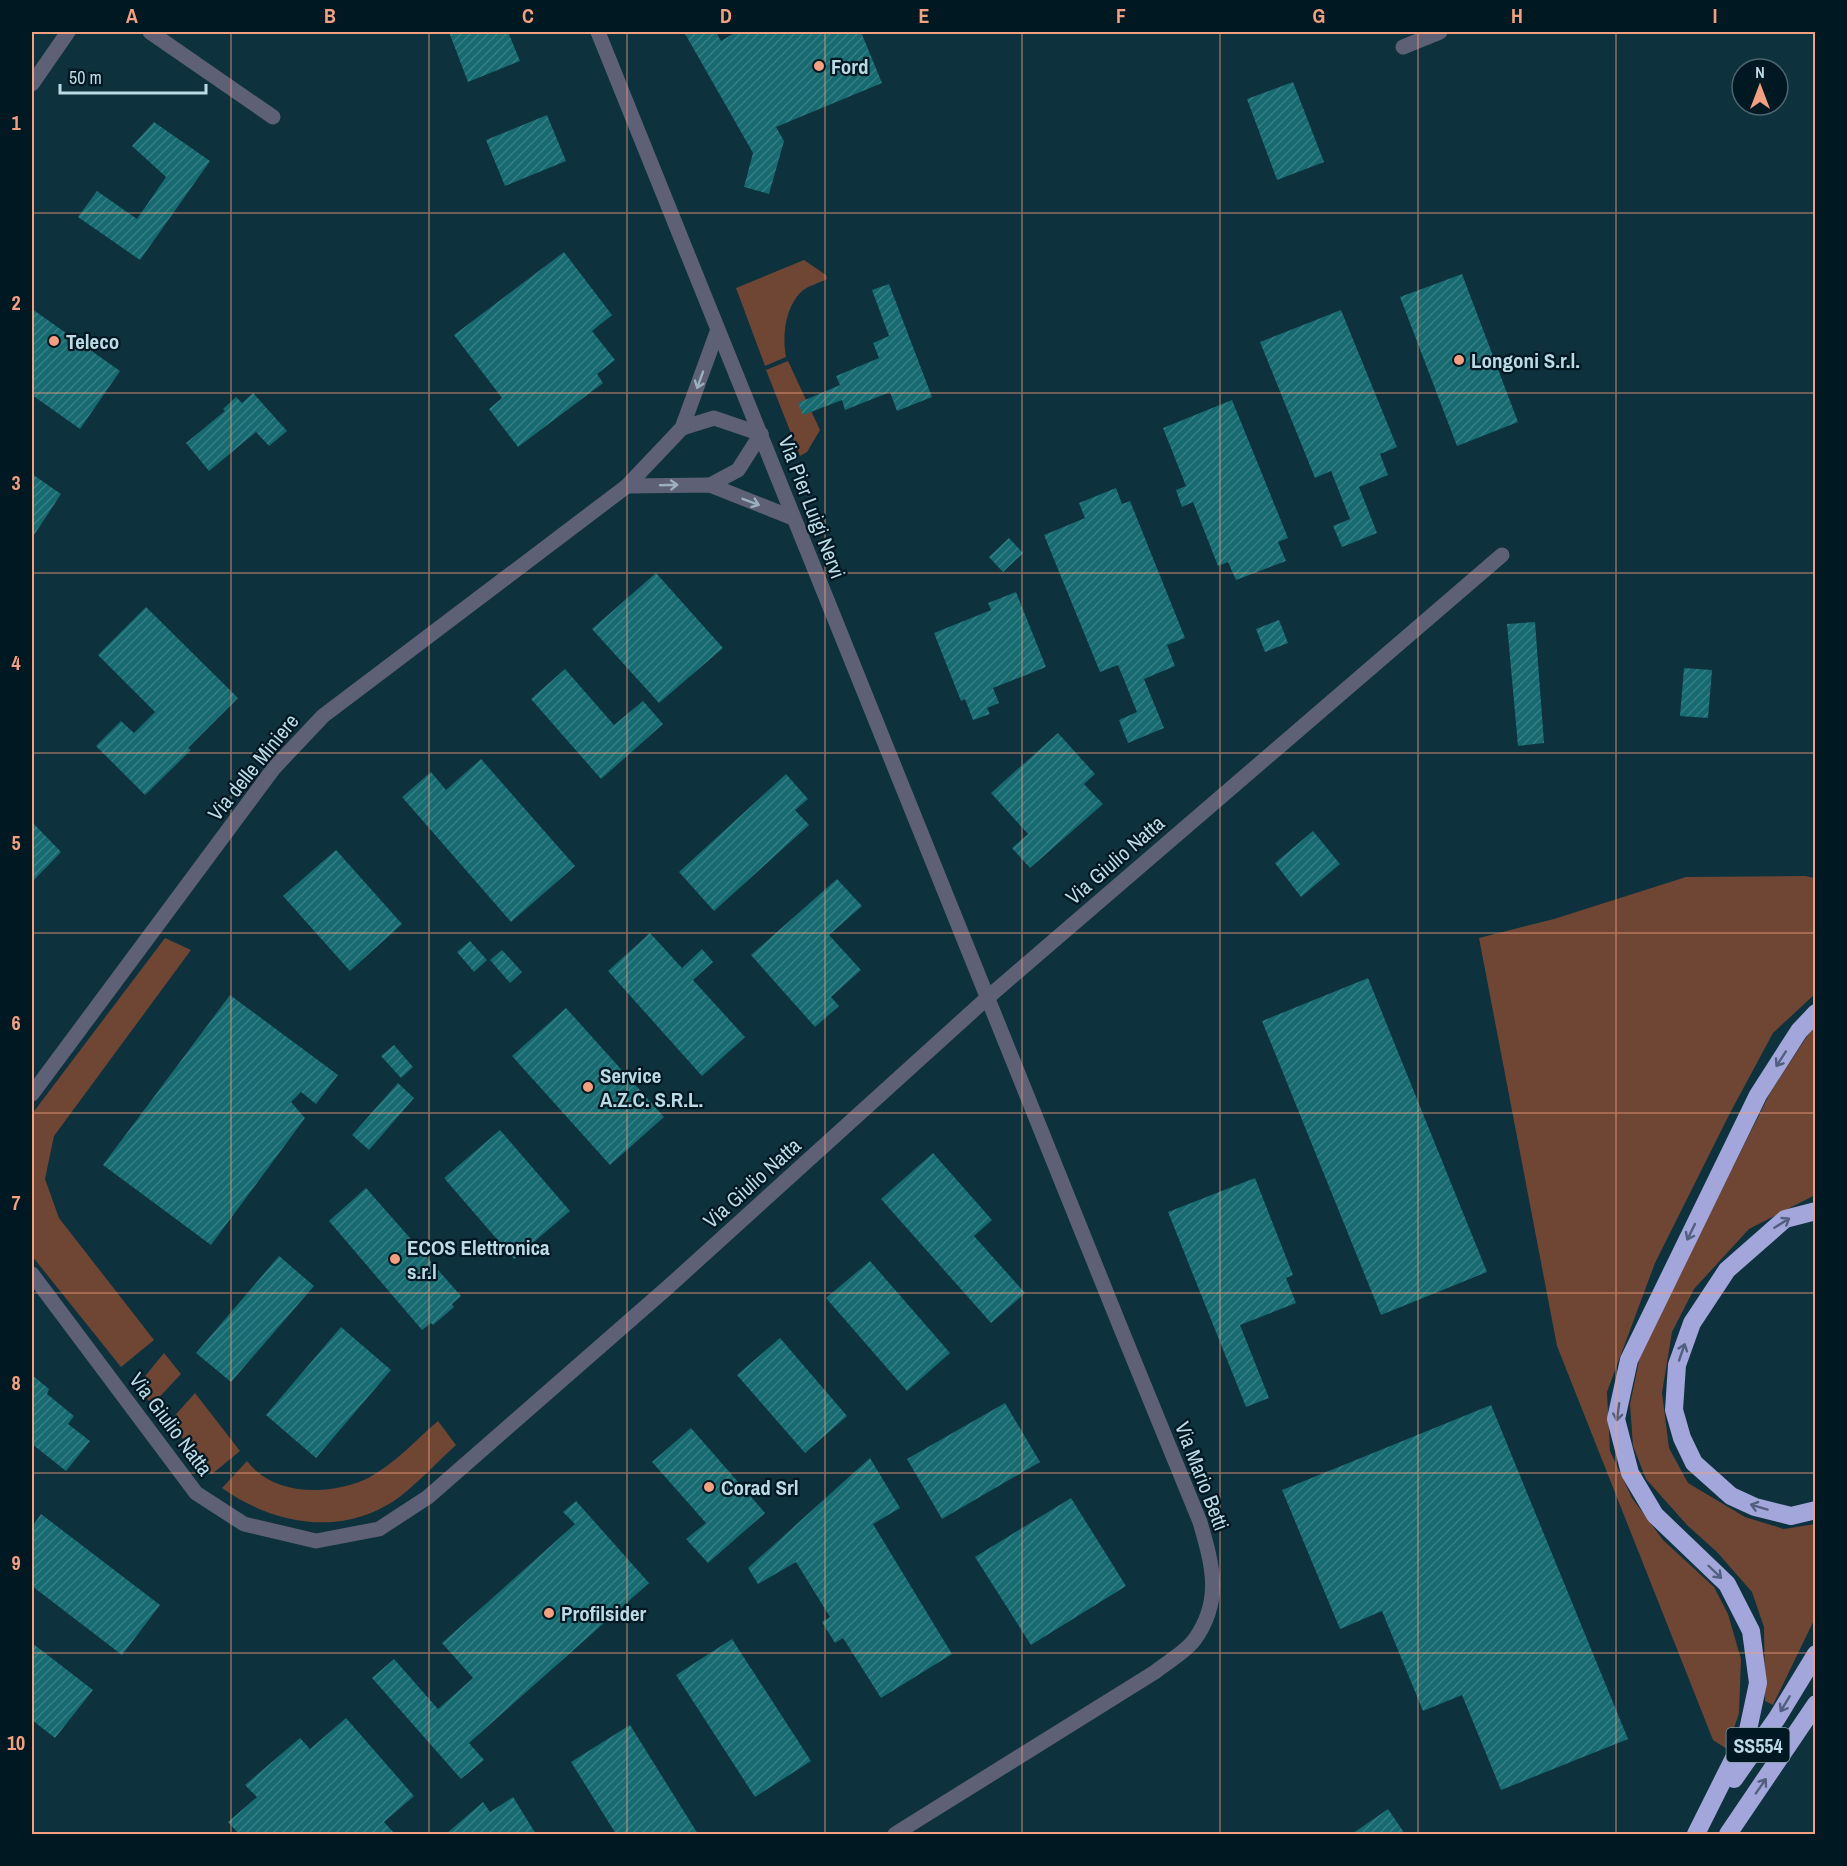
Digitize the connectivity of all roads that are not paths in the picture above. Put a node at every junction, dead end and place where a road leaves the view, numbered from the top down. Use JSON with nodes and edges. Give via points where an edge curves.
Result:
{"nodes":[{"id":1,"x":68,"y":32,"type":"edge"},
{"id":2,"x":150,"y":32,"type":"edge"},
{"id":3,"x":598,"y":32,"type":"edge"},
{"id":4,"x":1440,"y":32,"type":"edge"},
{"id":5,"x":1403,"y":47,"type":"dead end"},
{"id":6,"x":32,"y":84,"type":"edge"},
{"id":7,"x":273,"y":117,"type":"dead end"},
{"id":8,"x":717,"y":332,"type":"junction"},
{"id":9,"x":682,"y":428,"type":"junction"},
{"id":10,"x":761,"y":434,"type":"junction"},
{"id":11,"x":710,"y":485,"type":"junction"},
{"id":12,"x":627,"y":486,"type":"junction"},
{"id":13,"x":793,"y":518,"type":"junction"},
{"id":14,"x":1502,"y":555,"type":"dead end"},
{"id":15,"x":986,"y":999,"type":"junction"},
{"id":16,"x":1815,"y":1012,"type":"edge"},
{"id":17,"x":32,"y":1094,"type":"edge"},
{"id":18,"x":1815,"y":1211,"type":"edge"},
{"id":19,"x":32,"y":1274,"type":"edge"},
{"id":20,"x":1815,"y":1510,"type":"edge"},
{"id":21,"x":1815,"y":1654,"type":"edge"},
{"id":22,"x":1815,"y":1704,"type":"edge"},
{"id":23,"x":894,"y":1834,"type":"edge"},
{"id":24,"x":1696,"y":1834,"type":"edge"},
{"id":25,"x":1728,"y":1834,"type":"edge"}],
"edges":[{"from":1,"to":6,"type":"street"},
{"from":2,"to":7,"type":"street"},
{"from":3,"to":8,"type":"street","name":"Via Pier Luigi Nervi"},
{"from":4,"to":5,"type":"street"},
{"from":8,"to":9,"type":"street","name":"Via delle Miniere","one_way":true},
{"from":8,"to":10,"type":"street","name":"Via Pier Luigi Nervi"},
{"from":9,"to":10,"type":"street","name":"Via delle Miniere","via":[[714,418]]},
{"from":9,"to":12,"type":"street","name":"Via delle Miniere"},
{"from":10,"to":11,"type":"street","via":[[738,470]]},
{"from":10,"to":13,"type":"street","name":"Via Pier Luigi Nervi"},
{"from":12,"to":11,"type":"street","one_way":true},
{"from":11,"to":13,"type":"street","one_way":true},
{"from":12,"to":17,"type":"street","name":"Via delle Miniere","via":[[323,716],[274,768]]},
{"from":13,"to":15,"type":"street","name":"Via Pier Luigi Nervi"},
{"from":14,"to":15,"type":"street","name":"Via Giulio Natta"},
{"from":15,"to":19,"type":"street","name":"Via Giulio Natta","via":[[428,1497],[379,1529],[316,1541],[244,1524],[196,1493]]},
{"from":15,"to":23,"type":"street","name":"Via Mario Betti","via":[[1200,1522],[1214,1570],[1209,1613],[1194,1641],[1155,1672]]},
{"from":16,"to":24,"type":"highway","one_way":true,"via":[[1758,1095],[1629,1360],[1616,1419],[1630,1473],[1655,1515],[1727,1584],[1751,1631],[1758,1683],[1748,1730]]},
{"from":20,"to":18,"type":"highway","one_way":true,"via":[[1791,1516],[1731,1496],[1694,1463],[1674,1410],[1677,1365],[1692,1323],[1727,1270],[1785,1220]]},
{"from":21,"to":24,"type":"highway","number":"SS554","one_way":true,"via":[[1777,1718]]},
{"from":25,"to":22,"type":"highway","number":"SS554","one_way":true}]}
